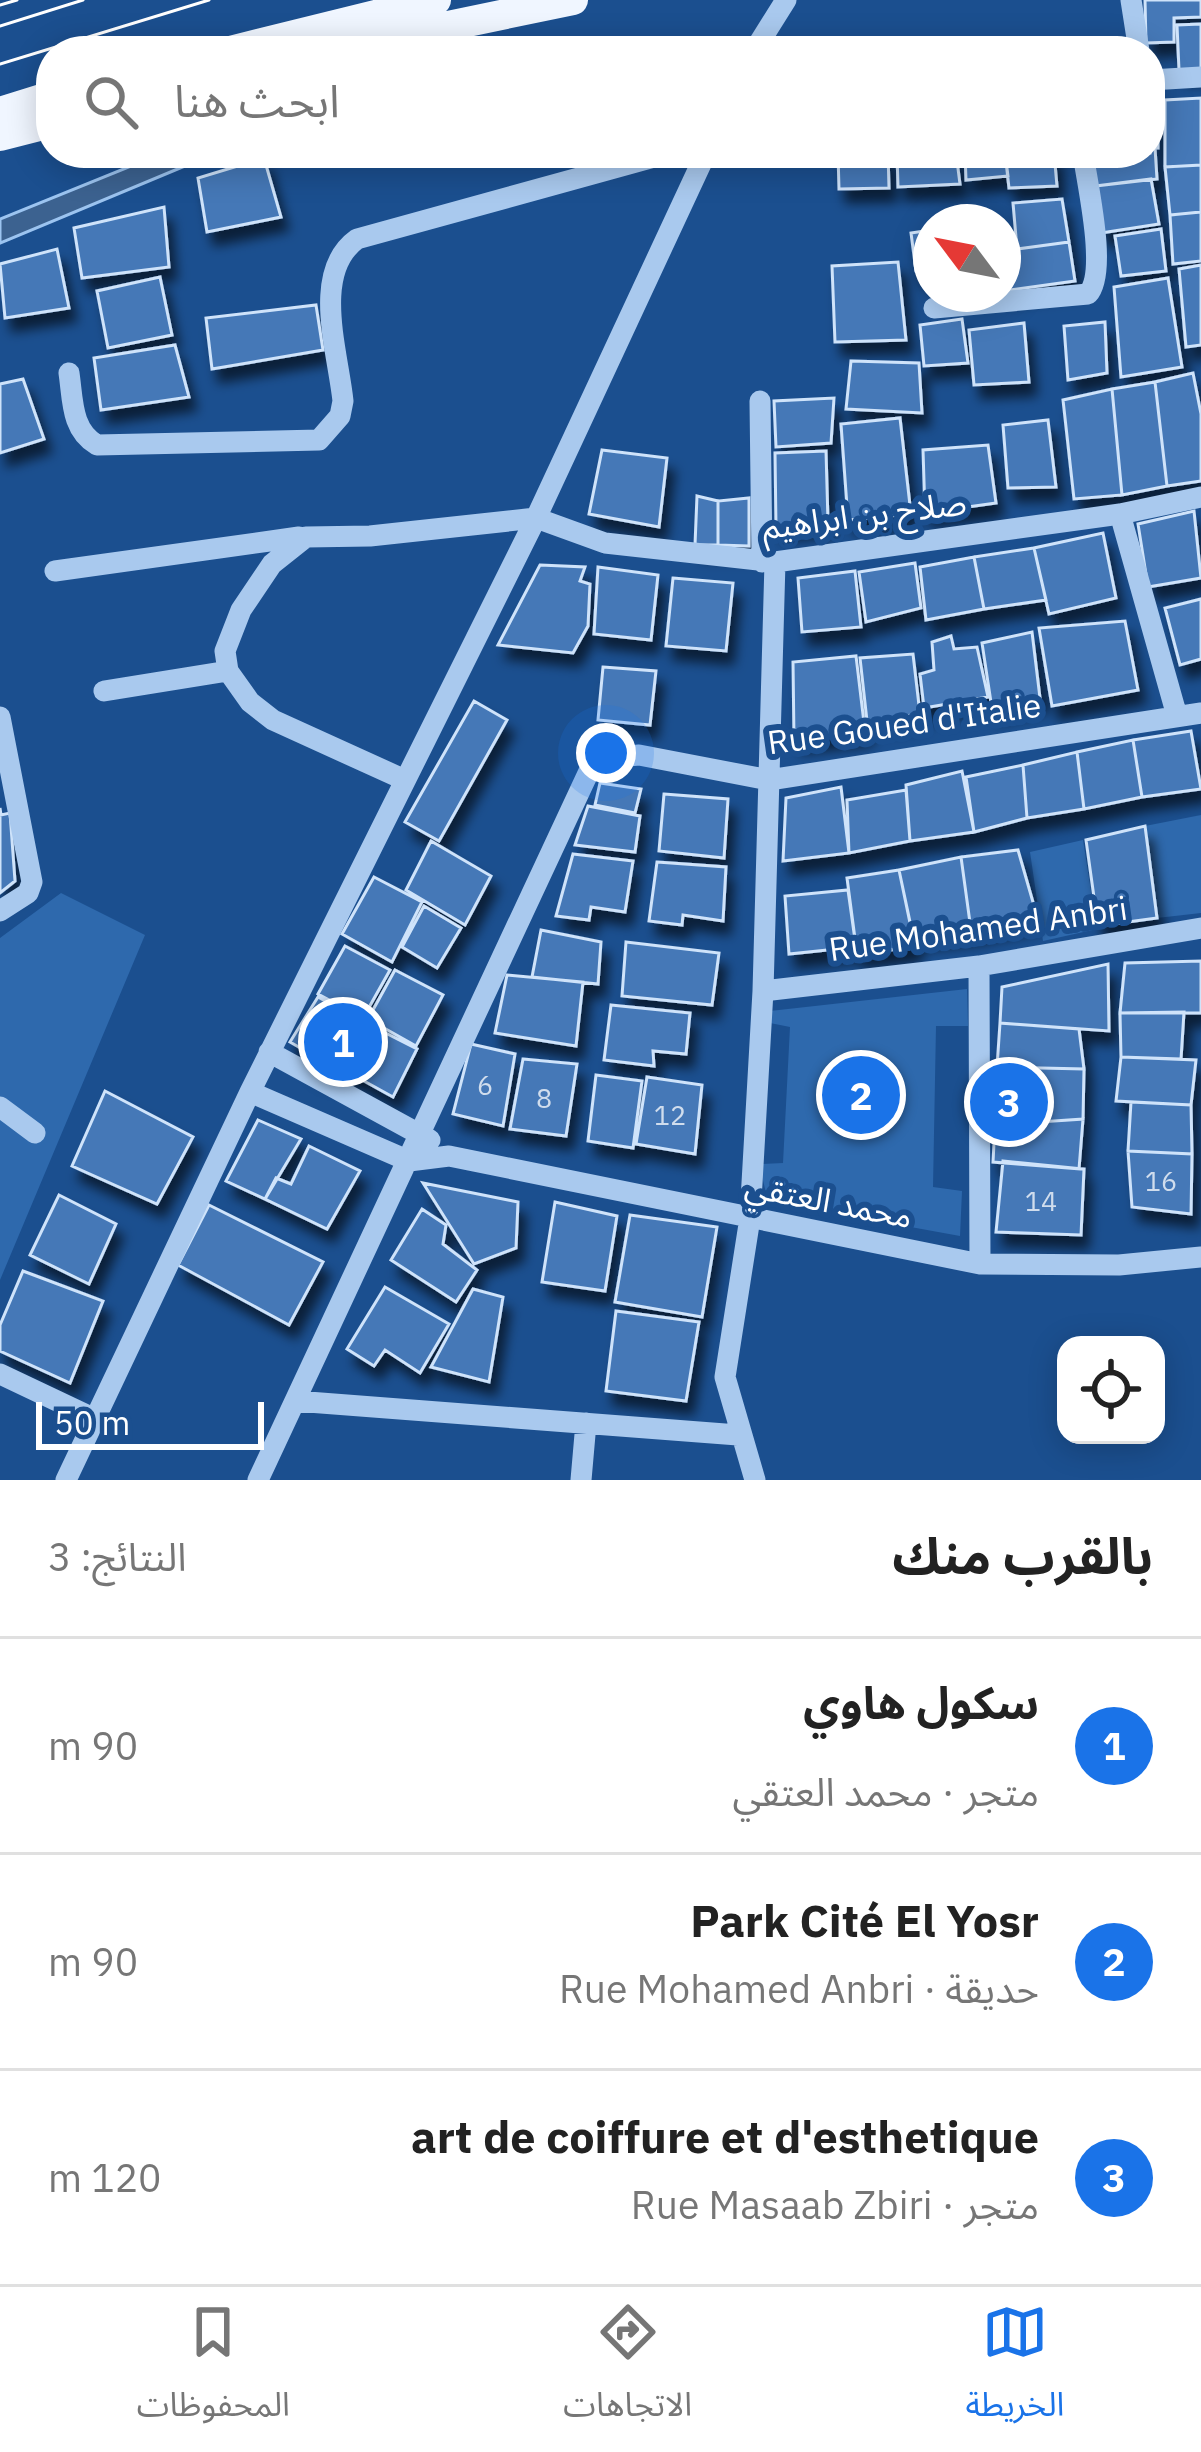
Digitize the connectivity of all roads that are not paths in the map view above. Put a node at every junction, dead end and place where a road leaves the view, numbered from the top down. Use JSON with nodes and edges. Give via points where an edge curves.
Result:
{"nodes":[{"id":1,"x":436,"y":0,"type":"edge"},
{"id":2,"x":574,"y":0,"type":"edge"},
{"id":3,"x":769,"y":0,"type":"edge"},
{"id":4,"x":785,"y":0,"type":"edge"},
{"id":5,"x":1131,"y":0,"type":"edge"},
{"id":6,"x":291,"y":36,"type":"edge"},
{"id":7,"x":400,"y":36,"type":"edge"},
{"id":8,"x":754,"y":36,"type":"edge"},
{"id":9,"x":763,"y":36,"type":"edge"},
{"id":10,"x":1137,"y":36,"type":"edge"},
{"id":11,"x":1201,"y":77,"type":"edge"},
{"id":12,"x":1165,"y":79,"type":"edge"},
{"id":13,"x":36,"y":101,"type":"edge"},
{"id":14,"x":0,"y":112,"type":"edge"},
{"id":15,"x":36,"y":128,"type":"edge"},
{"id":16,"x":0,"y":136,"type":"edge"},
{"id":17,"x":615,"y":168,"type":"edge"},
{"id":18,"x":699,"y":168,"type":"edge"},
{"id":19,"x":1085,"y":168,"type":"edge"},
{"id":20,"x":1021,"y":300,"type":"edge"},
{"id":21,"x":69,"y":374,"type":"dead end"},
{"id":22,"x":760,"y":400,"type":"dead end"},
{"id":23,"x":1201,"y":497,"type":"edge"},
{"id":24,"x":1120,"y":514,"type":"junction"},
{"id":25,"x":536,"y":518,"type":"junction"},
{"id":26,"x":306,"y":537,"type":"junction"},
{"id":27,"x":769,"y":562,"type":"junction"},
{"id":28,"x":55,"y":572,"type":"dead end"},
{"id":29,"x":227,"y":671,"type":"junction"},
{"id":30,"x":104,"y":691,"type":"dead end"},
{"id":31,"x":1201,"y":713,"type":"edge"},
{"id":32,"x":1178,"y":716,"type":"junction"},
{"id":33,"x":0,"y":717,"type":"edge"},
{"id":34,"x":405,"y":780,"type":"junction"},
{"id":35,"x":769,"y":780,"type":"junction"},
{"id":36,"x":0,"y":911,"type":"edge"},
{"id":37,"x":1201,"y":928,"type":"edge"},
{"id":38,"x":979,"y":966,"type":"junction"},
{"id":39,"x":763,"y":991,"type":"junction"},
{"id":40,"x":269,"y":1052,"type":"junction"},
{"id":41,"x":250,"y":1092,"type":"junction"},
{"id":42,"x":0,"y":1107,"type":"edge"},
{"id":43,"x":35,"y":1132,"type":"dead end"},
{"id":44,"x":421,"y":1132,"type":"junction"},
{"id":45,"x":449,"y":1156,"type":"junction"},
{"id":46,"x":409,"y":1161,"type":"junction"},
{"id":47,"x":750,"y":1219,"type":"junction"},
{"id":48,"x":1201,"y":1257,"type":"edge"},
{"id":49,"x":980,"y":1264,"type":"junction"},
{"id":50,"x":0,"y":1374,"type":"edge"},
{"id":51,"x":295,"y":1401,"type":"junction"},
{"id":52,"x":95,"y":1419,"type":"junction"},
{"id":53,"x":586,"y":1423,"type":"junction"},
{"id":54,"x":738,"y":1435,"type":"junction"},
{"id":55,"x":66,"y":1480,"type":"edge"},
{"id":56,"x":258,"y":1480,"type":"edge"},
{"id":57,"x":581,"y":1480,"type":"edge"},
{"id":58,"x":755,"y":1480,"type":"edge"}],
"edges":[{"from":1,"to":6,"type":"main road"},
{"from":2,"to":7,"type":"main road"},
{"from":3,"to":8,"type":"street"},
{"from":4,"to":9,"type":"street"},
{"from":5,"to":10,"type":"street"},
{"from":11,"to":12,"type":"street"},
{"from":13,"to":14,"type":"main road"},
{"from":15,"to":16,"type":"main road"},
{"from":17,"to":21,"type":"street","via":[[346,247],[331,287],[343,401],[319,440],[98,445],[80,431]]},
{"from":18,"to":25,"type":"street"},
{"from":19,"to":20,"type":"street","via":[[1098,267],[1088,294]]},
{"from":22,"to":27,"type":"street"},
{"from":23,"to":24,"type":"street","name":"صلاح بن ابراهيم"},
{"from":24,"to":27,"type":"street","name":"صلاح بن ابراهيم"},
{"from":24,"to":32,"type":"street"},
{"from":25,"to":26,"type":"street"},
{"from":25,"to":27,"type":"street","name":"صلاح بن ابراهيم","via":[[604,543]]},
{"from":25,"to":34,"type":"street"},
{"from":26,"to":28,"type":"street"},
{"from":26,"to":29,"type":"street","via":[[272,564],[241,610],[225,651]]},
{"from":27,"to":35,"type":"street"},
{"from":29,"to":30,"type":"street"},
{"from":29,"to":34,"type":"street","via":[[273,720]]},
{"from":31,"to":32,"type":"street","name":"Rue Goued d'Italie"},
{"from":32,"to":35,"type":"street","name":"Rue Goued d'Italie"},
{"from":33,"to":36,"type":"street","via":[[32,882]]},
{"from":34,"to":40,"type":"street"},
{"from":35,"to":39,"type":"street"},
{"from":35,"to":44,"type":"street","name":"Rue Goued d'Italie","via":[[640,755],[591,767]]},
{"from":37,"to":38,"type":"street","name":"Rue Mohamed Anbri"},
{"from":38,"to":39,"type":"street","name":"Rue Mohamed Anbri"},
{"from":38,"to":49,"type":"street"},
{"from":39,"to":47,"type":"street"},
{"from":40,"to":41,"type":"street"},
{"from":40,"to":44,"type":"street","name":"محمد العتقي"},
{"from":41,"to":46,"type":"street"},
{"from":41,"to":52,"type":"street"},
{"from":42,"to":43,"type":"street"},
{"from":44,"to":45,"type":"street","name":"محمد العتقي"},
{"from":44,"to":46,"type":"street"},
{"from":45,"to":46,"type":"street","name":"محمد العتقي"},
{"from":45,"to":47,"type":"street","name":"محمد العتقي"},
{"from":46,"to":51,"type":"street"},
{"from":47,"to":49,"type":"street","name":"محمد العتقي"},
{"from":47,"to":54,"type":"street","via":[[724,1377]]},
{"from":48,"to":49,"type":"street","name":"محمد العتقي"},
{"from":50,"to":52,"type":"street"},
{"from":51,"to":53,"type":"street"},
{"from":51,"to":56,"type":"street"},
{"from":52,"to":55,"type":"street"},
{"from":53,"to":54,"type":"street"},
{"from":53,"to":57,"type":"street"},
{"from":54,"to":58,"type":"street"}]}
